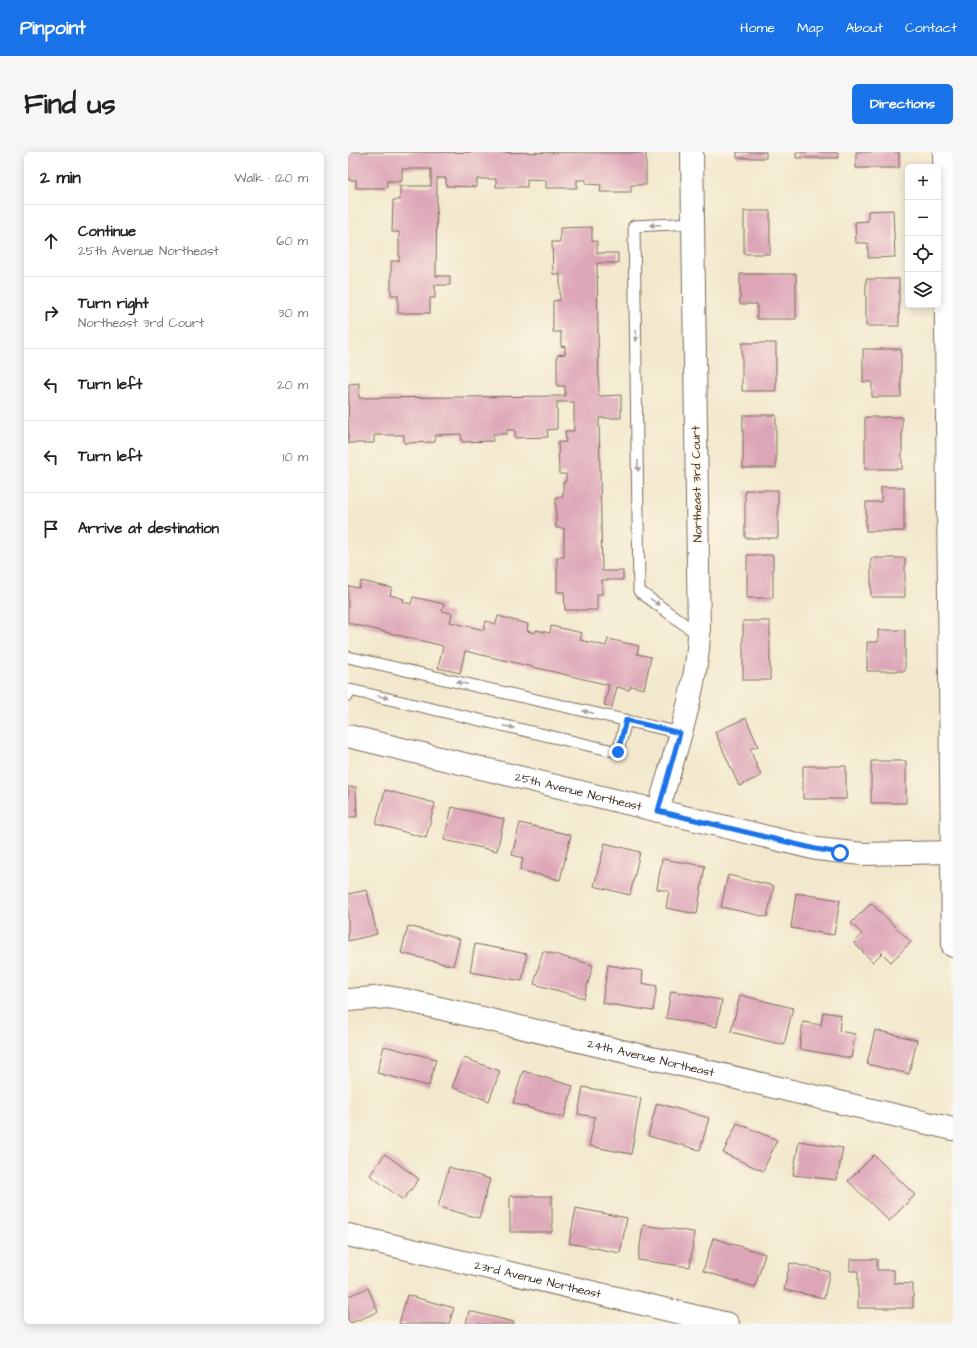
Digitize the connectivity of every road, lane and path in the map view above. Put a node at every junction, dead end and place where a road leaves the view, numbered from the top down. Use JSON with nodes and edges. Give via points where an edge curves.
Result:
{"nodes":[{"id":1,"x":692,"y":152,"type":"edge"},
{"id":2,"x":944,"y":152,"type":"edge"},
{"id":3,"x":694,"y":223,"type":"junction"},
{"id":4,"x":699,"y":635,"type":"junction"},
{"id":5,"x":348,"y":657,"type":"edge"},
{"id":6,"x":348,"y":695,"type":"edge"},
{"id":7,"x":626,"y":720,"type":"junction"},
{"id":8,"x":680,"y":733,"type":"junction"},
{"id":9,"x":348,"y":736,"type":"edge"},
{"id":10,"x":658,"y":811,"type":"junction"},
{"id":11,"x":952,"y":852,"type":"edge"},
{"id":12,"x":953,"y":946,"type":"edge"},
{"id":13,"x":348,"y":1000,"type":"edge"},
{"id":14,"x":953,"y":1129,"type":"edge"},
{"id":15,"x":348,"y":1234,"type":"edge"},
{"id":16,"x":728,"y":1324,"type":"edge"}],
"edges":[{"from":1,"to":3,"type":"street","name":"Northeast 3rd Court"},
{"from":2,"to":11,"type":"street"},
{"from":3,"to":4,"type":"street","name":"Northeast 3rd Court"},
{"from":3,"to":4,"type":"lane","one_way":true,"via":[[634,226],[639,591]]},
{"from":4,"to":8,"type":"street","name":"Northeast 3rd Court","via":[[697,658]]},
{"from":7,"to":5,"type":"lane","one_way":true},
{"from":6,"to":7,"type":"lane","one_way":true,"via":[[350,690],[618,752]]},
{"from":7,"to":8,"type":"lane"},
{"from":8,"to":10,"type":"street","name":"Northeast 3rd Court"},
{"from":9,"to":10,"type":"street","name":"25th Avenue Northeast"},
{"from":10,"to":11,"type":"street","name":"25th Avenue Northeast","via":[[840,853]]},
{"from":11,"to":12,"type":"street"},
{"from":13,"to":14,"type":"street","name":"24th Avenue Northeast","via":[[388,997],[405,1000]]},
{"from":15,"to":16,"type":"street","name":"23rd Avenue Northeast"}]}
